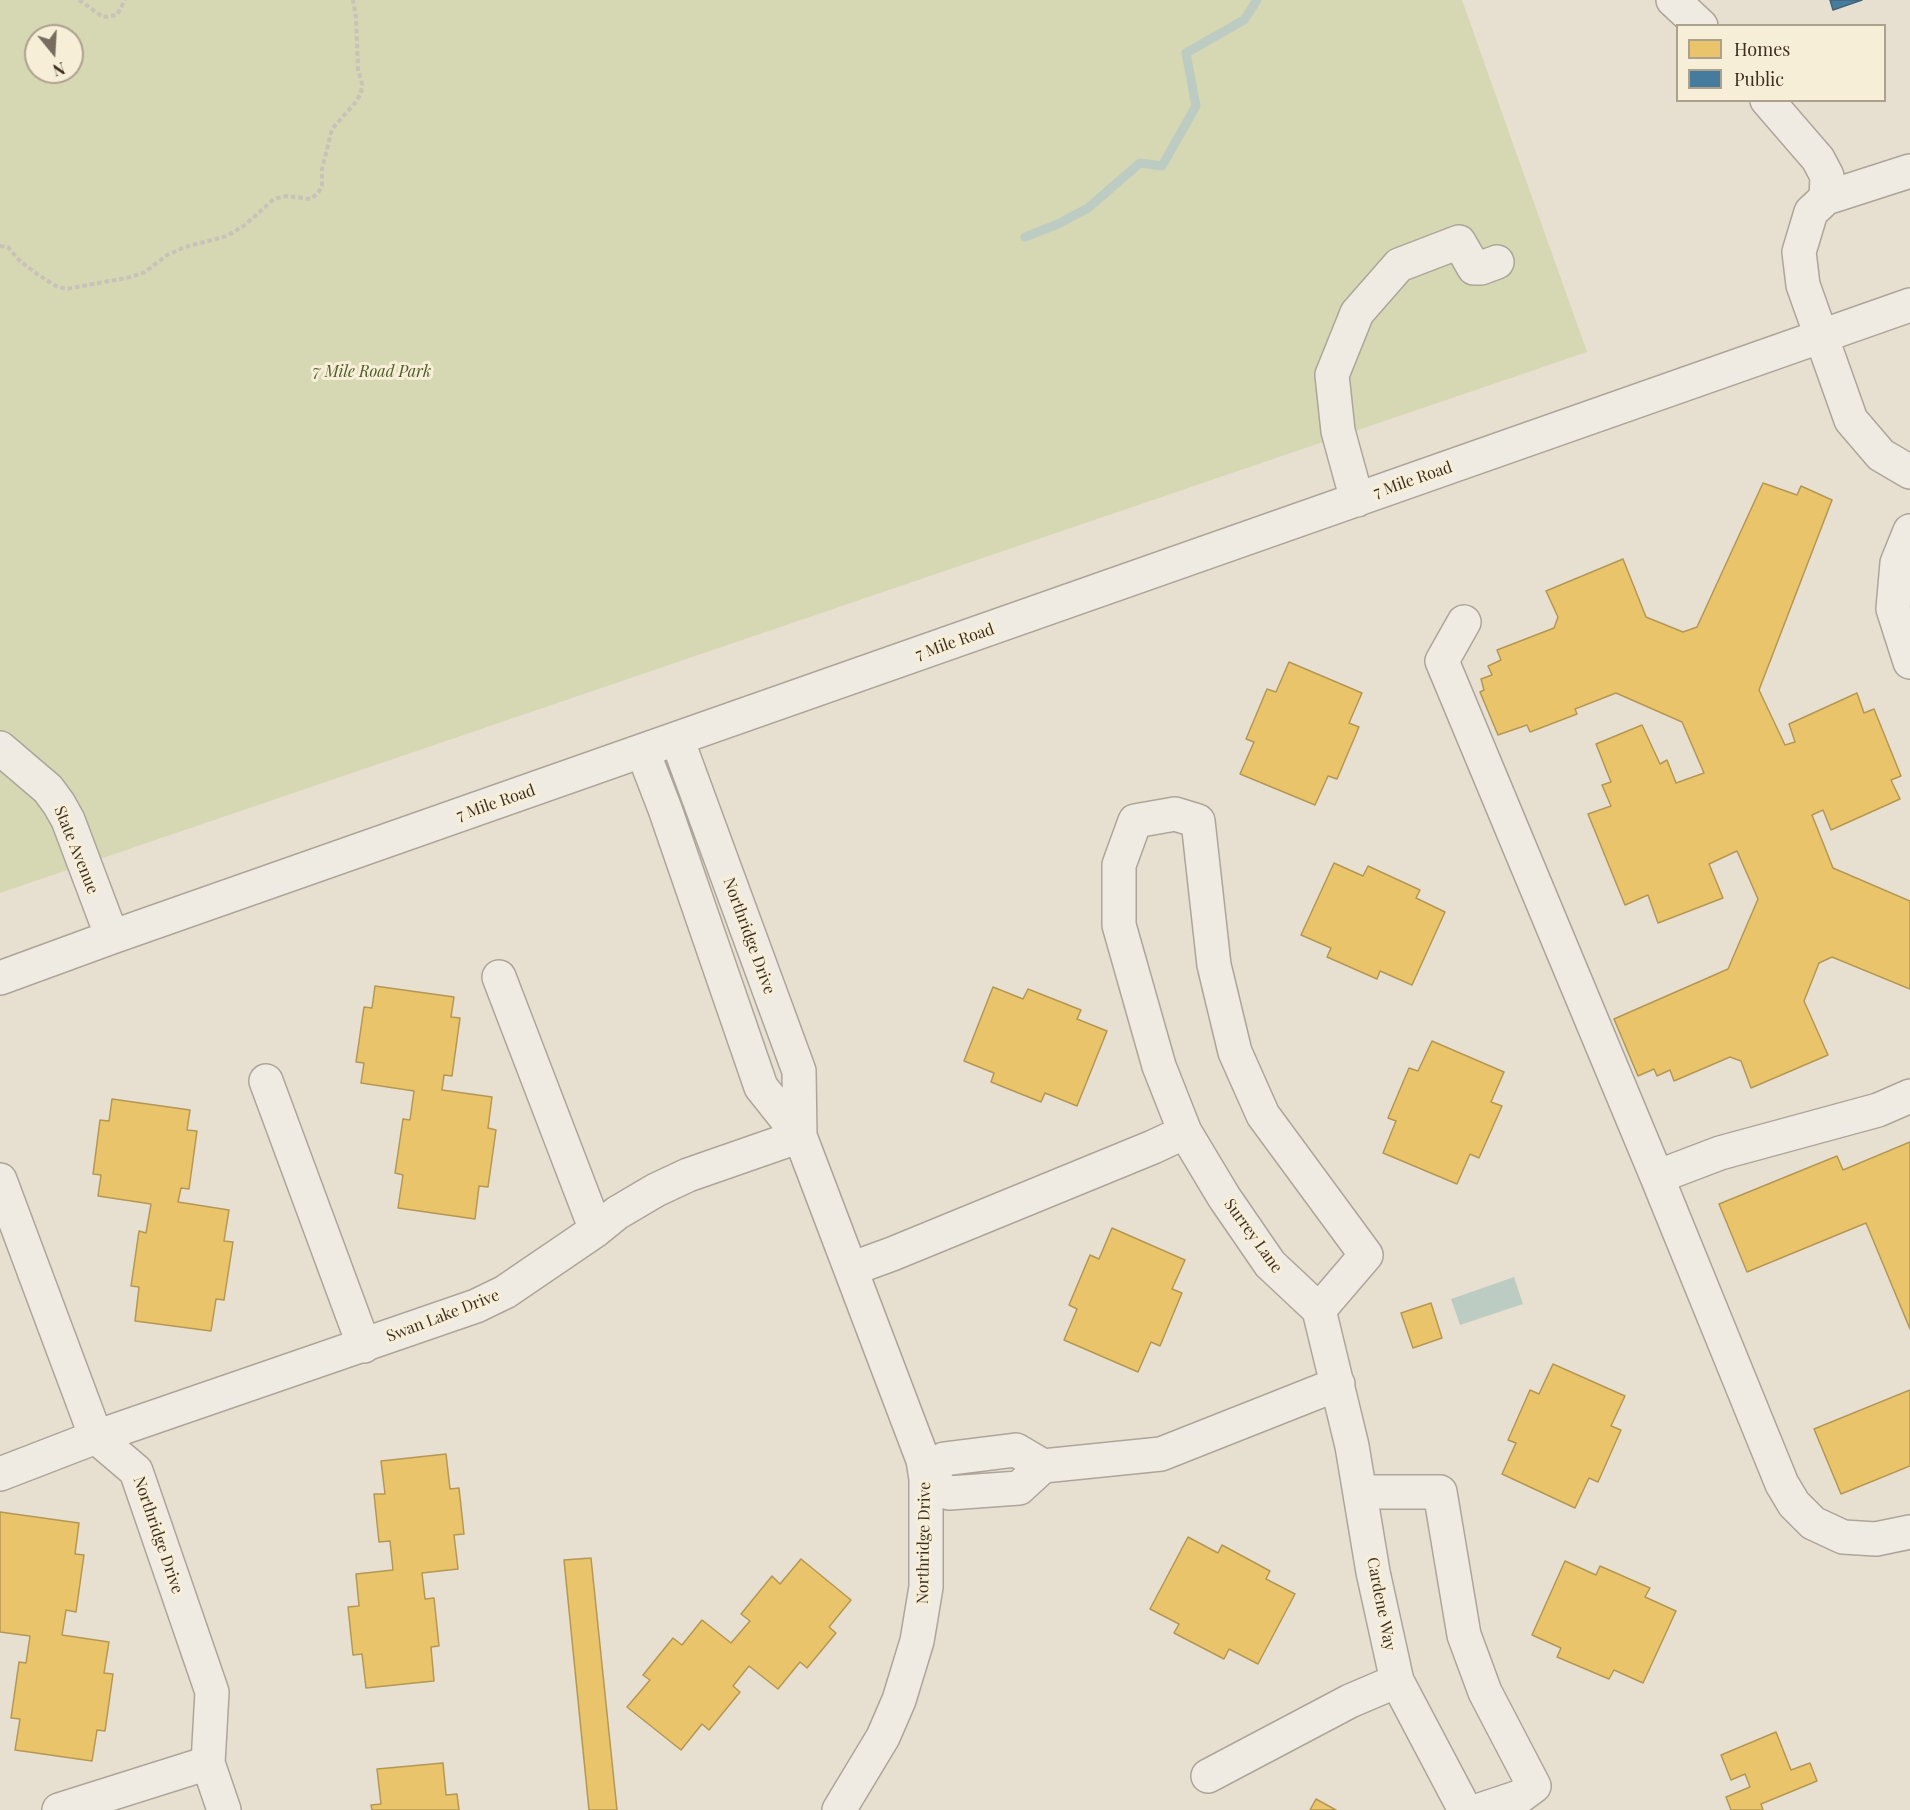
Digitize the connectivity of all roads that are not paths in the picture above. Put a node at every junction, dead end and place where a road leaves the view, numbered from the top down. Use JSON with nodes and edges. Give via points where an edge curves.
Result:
{"nodes":[{"id":1,"x":1769,"y":102,"type":"edge"},
{"id":2,"x":1910,"y":171,"type":"edge"},
{"id":3,"x":1826,"y":198,"type":"junction"},
{"id":4,"x":1497,"y":262,"type":"dead end"},
{"id":5,"x":1910,"y":305,"type":"edge"},
{"id":6,"x":1821,"y":336,"type":"junction"},
{"id":7,"x":1910,"y":472,"type":"edge"},
{"id":8,"x":1358,"y":500,"type":"junction"},
{"id":9,"x":1910,"y":531,"type":"edge"},
{"id":10,"x":1904,"y":565,"type":"edge"},
{"id":11,"x":1464,"y":622,"type":"dead end"},
{"id":12,"x":1910,"y":662,"type":"edge"},
{"id":13,"x":677,"y":739,"type":"junction"},
{"id":14,"x":0,"y":748,"type":"edge"},
{"id":15,"x":643,"y":752,"type":"junction"},
{"id":16,"x":112,"y":937,"type":"junction"},
{"id":17,"x":499,"y":977,"type":"dead end"},
{"id":18,"x":0,"y":978,"type":"edge"},
{"id":19,"x":266,"y":1082,"type":"dead end"},
{"id":20,"x":1910,"y":1096,"type":"edge"},
{"id":21,"x":1185,"y":1132,"type":"junction"},
{"id":22,"x":800,"y":1136,"type":"junction"},
{"id":23,"x":1657,"y":1177,"type":"junction"},
{"id":24,"x":0,"y":1180,"type":"edge"},
{"id":25,"x":596,"y":1230,"type":"junction"},
{"id":26,"x":851,"y":1269,"type":"junction"},
{"id":27,"x":1319,"y":1310,"type":"junction"},
{"id":28,"x":364,"y":1346,"type":"junction"},
{"id":29,"x":1338,"y":1384,"type":"junction"},
{"id":30,"x":96,"y":1437,"type":"junction"},
{"id":31,"x":0,"y":1474,"type":"edge"},
{"id":32,"x":926,"y":1479,"type":"junction"},
{"id":33,"x":1360,"y":1492,"type":"junction"},
{"id":34,"x":1910,"y":1532,"type":"edge"},
{"id":35,"x":1397,"y":1681,"type":"junction"},
{"id":36,"x":208,"y":1762,"type":"junction"},
{"id":37,"x":1208,"y":1776,"type":"dead end"},
{"id":38,"x":59,"y":1810,"type":"edge"},
{"id":39,"x":224,"y":1810,"type":"edge"},
{"id":40,"x":839,"y":1810,"type":"edge"},
{"id":41,"x":1465,"y":1810,"type":"edge"},
{"id":42,"x":1480,"y":1810,"type":"edge"}],
"edges":[{"from":1,"to":3,"type":"street","via":[[1818,159],[1827,176]]},
{"from":2,"to":3,"type":"street"},
{"from":3,"to":6,"type":"street","via":[[1811,212],[1799,252],[1803,285]]},
{"from":4,"to":8,"type":"street","via":[[1474,268],[1459,242],[1399,266],[1357,314],[1332,375],[1338,431]]},
{"from":5,"to":6,"type":"street","name":"7 Mile Road"},
{"from":6,"to":7,"type":"street","via":[[1851,420],[1881,455]]},
{"from":6,"to":8,"type":"street","name":"7 Mile Road"},
{"from":8,"to":13,"type":"street","name":"7 Mile Road"},
{"from":9,"to":10,"type":"street"},
{"from":10,"to":12,"type":"street","via":[[1893,609]]},
{"from":11,"to":23,"type":"street","via":[[1442,661]]},
{"from":13,"to":15,"type":"street","name":"7 Mile Road"},
{"from":13,"to":22,"type":"street","name":"Northridge Drive","via":[[799,1071]]},
{"from":14,"to":16,"type":"street","name":"State Avenue","via":[[48,789],[59,804]]},
{"from":15,"to":16,"type":"street","name":"7 Mile Road"},
{"from":15,"to":22,"type":"street","name":"Northridge Drive","via":[[761,1087]]},
{"from":16,"to":18,"type":"street","name":"7 Mile Road"},
{"from":17,"to":25,"type":"street"},
{"from":19,"to":28,"type":"street"},
{"from":20,"to":23,"type":"street","via":[[1878,1110],[1720,1153]]},
{"from":21,"to":26,"type":"street"},
{"from":21,"to":27,"type":"street","name":"Surrey Lane","via":[[1270,1264]]},
{"from":21,"to":27,"type":"street","name":"Surrey Lane","via":[[1159,1066],[1119,925],[1119,865],[1135,821],[1175,814],[1198,820],[1214,965],[1236,1052],[1263,1115],[1366,1254]]},
{"from":22,"to":25,"type":"street","name":"Swan Lake Drive","via":[[688,1175],[617,1213]]},
{"from":22,"to":26,"type":"street","name":"Northridge Drive"},
{"from":23,"to":34,"type":"street","via":[[1782,1484],[1794,1504],[1814,1523],[1844,1537],[1875,1539]]},
{"from":24,"to":30,"type":"street","name":"Northridge Drive"},
{"from":25,"to":28,"type":"street","name":"Swan Lake Drive","via":[[505,1293]]},
{"from":26,"to":32,"type":"street","name":"Northridge Drive","via":[[923,1460]]},
{"from":27,"to":29,"type":"street"},
{"from":28,"to":30,"type":"street","name":"Swan Lake Drive"},
{"from":29,"to":32,"type":"street","via":[[1161,1454],[1043,1466],[1019,1488],[949,1493]]},
{"from":29,"to":33,"type":"street","name":"Cardene Way"},
{"from":30,"to":31,"type":"street","name":"Swan Lake Drive"},
{"from":30,"to":36,"type":"street","name":"Northridge Drive","via":[[136,1471],[144,1493],[212,1692]]},
{"from":32,"to":40,"type":"street","name":"Northridge Drive","via":[[926,1587],[917,1641],[883,1737]]},
{"from":33,"to":35,"type":"street","name":"Cardene Way"},
{"from":33,"to":42,"type":"street","via":[[1440,1492],[1464,1635],[1485,1692],[1534,1786],[1519,1797]]},
{"from":35,"to":37,"type":"street","via":[[1350,1701]]},
{"from":35,"to":41,"type":"street","name":"Cardene Way"},
{"from":36,"to":38,"type":"street"},
{"from":36,"to":39,"type":"street","name":"Northridge Drive"}]}
